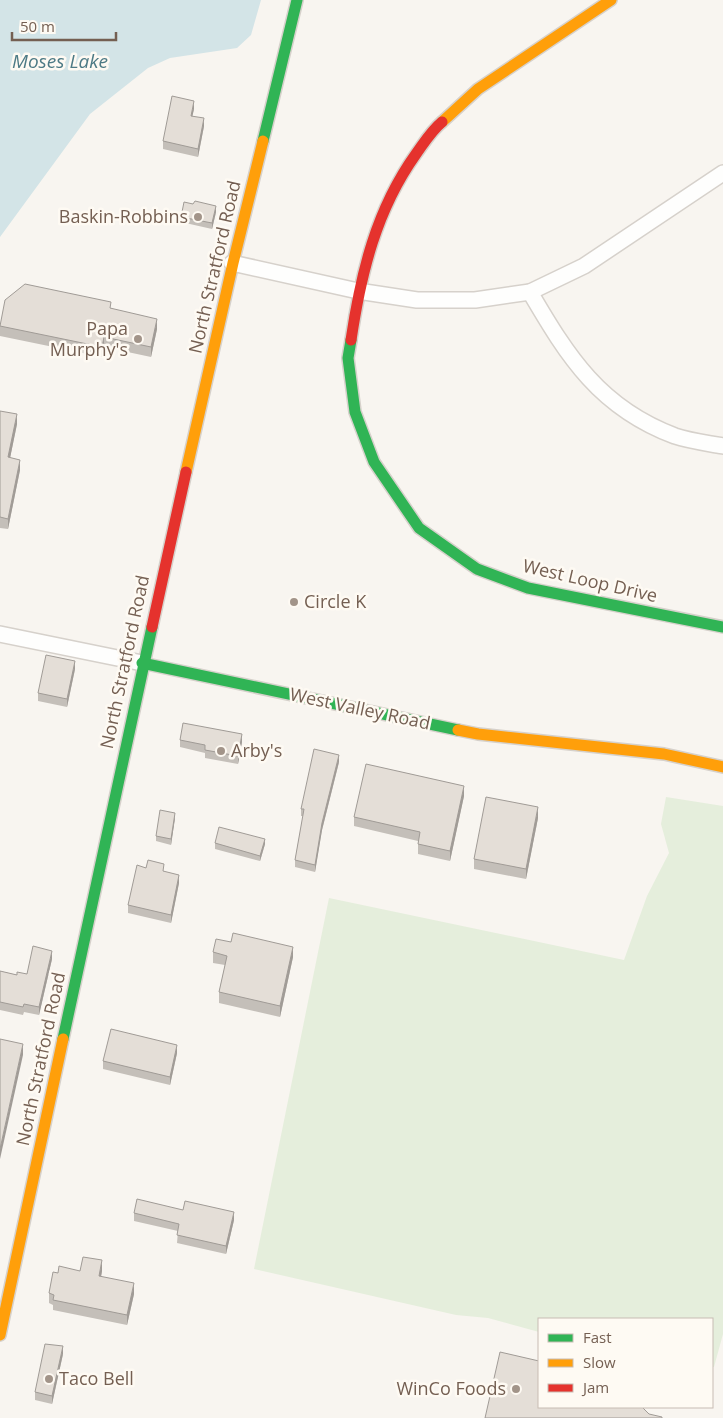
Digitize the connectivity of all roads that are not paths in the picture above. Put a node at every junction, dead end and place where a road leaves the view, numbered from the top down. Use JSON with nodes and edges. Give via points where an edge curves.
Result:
{"nodes":[{"id":1,"x":297,"y":0,"type":"edge"},
{"id":2,"x":612,"y":0,"type":"edge"},
{"id":3,"x":723,"y":173,"type":"edge"},
{"id":4,"x":232,"y":263,"type":"junction"},
{"id":5,"x":358,"y":292,"type":"junction"},
{"id":6,"x":530,"y":292,"type":"junction"},
{"id":7,"x":723,"y":446,"type":"edge"},
{"id":8,"x":723,"y":627,"type":"edge"},
{"id":9,"x":0,"y":634,"type":"edge"},
{"id":10,"x":142,"y":663,"type":"junction"},
{"id":11,"x":723,"y":767,"type":"edge"},
{"id":12,"x":0,"y":1335,"type":"edge"}],
"edges":[{"from":1,"to":4,"type":"main road","name":"North Stratford Road"},
{"from":2,"to":5,"type":"main road","name":"West Loop Drive","via":[[478,89],[432,130],[397,180],[376,226]]},
{"from":3,"to":6,"type":"street","via":[[584,266]]},
{"from":4,"to":5,"type":"street"},
{"from":4,"to":10,"type":"main road","name":"North Stratford Road"},
{"from":5,"to":6,"type":"street","via":[[417,300],[475,300]]},
{"from":5,"to":8,"type":"main road","name":"West Loop Drive","via":[[348,358],[355,412],[374,462],[419,528],[477,569],[528,588]]},
{"from":6,"to":7,"type":"street","via":[[586,378],[609,400],[676,436]]},
{"from":9,"to":10,"type":"street","name":"West Valley Road"},
{"from":10,"to":11,"type":"main road","name":"West Valley Road","via":[[478,734],[664,754]]},
{"from":10,"to":12,"type":"main road","name":"North Stratford Road"}]}
